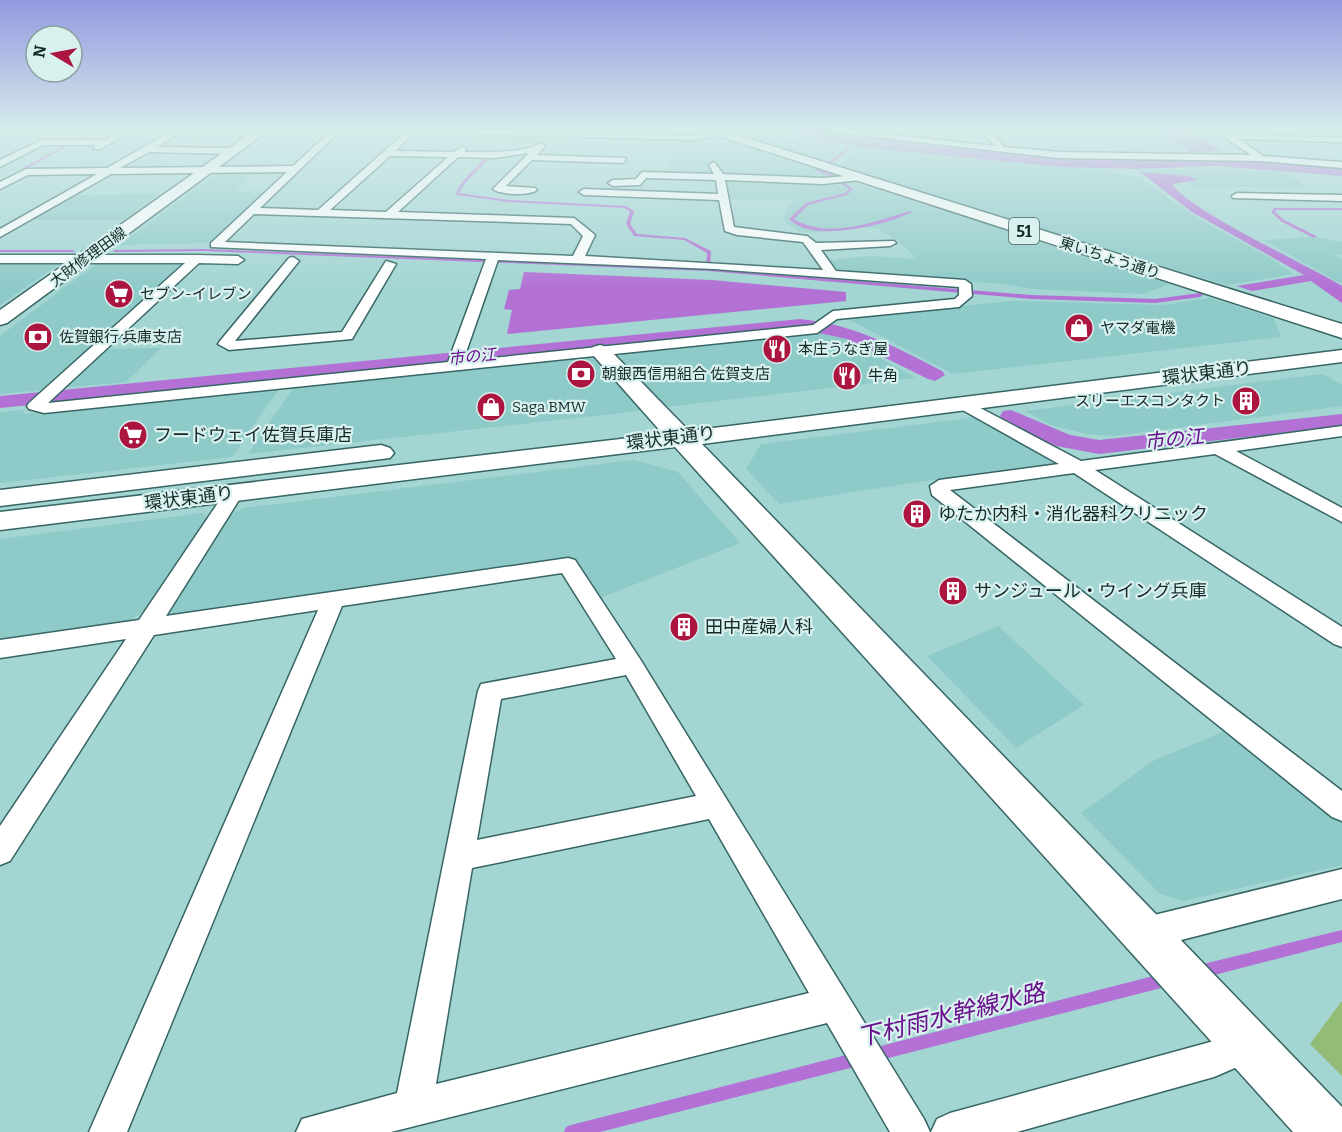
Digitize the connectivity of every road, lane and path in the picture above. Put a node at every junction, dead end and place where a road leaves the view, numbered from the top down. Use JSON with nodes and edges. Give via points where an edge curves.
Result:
{"nodes":[{"id":1,"x":89,"y":183,"type":"edge"},
{"id":2,"x":190,"y":183,"type":"edge"},
{"id":3,"x":282,"y":183,"type":"edge"},
{"id":4,"x":355,"y":183,"type":"edge"},
{"id":5,"x":424,"y":183,"type":"edge"},
{"id":6,"x":504,"y":183,"type":"edge"},
{"id":7,"x":721,"y":183,"type":"edge"},
{"id":8,"x":857,"y":183,"type":"edge"},
{"id":9,"x":1314,"y":188,"type":"dead end"},
{"id":10,"x":1342,"y":189,"type":"edge"},
{"id":11,"x":532,"y":190,"type":"dead end"},
{"id":12,"x":584,"y":192,"type":"dead end"},
{"id":13,"x":1237,"y":196,"type":"dead end"},
{"id":14,"x":722,"y":197,"type":"junction"},
{"id":15,"x":1342,"y":198,"type":"edge"},
{"id":16,"x":252,"y":211,"type":"junction"},
{"id":17,"x":321,"y":213,"type":"junction"},
{"id":18,"x":389,"y":215,"type":"junction"},
{"id":19,"x":0,"y":234,"type":"edge"},
{"id":20,"x":890,"y":243,"type":"dead end"},
{"id":21,"x":813,"y":247,"type":"junction"},
{"id":22,"x":578,"y":258,"type":"junction"},
{"id":23,"x":0,"y":259,"type":"edge"},
{"id":24,"x":85,"y":259,"type":"junction"},
{"id":25,"x":197,"y":259,"type":"junction"},
{"id":26,"x":250,"y":260,"type":"dead end"},
{"id":27,"x":272,"y":261,"type":"dead end"},
{"id":28,"x":293,"y":261,"type":"junction"},
{"id":29,"x":490,"y":262,"type":"junction"},
{"id":30,"x":390,"y":264,"type":"junction"},
{"id":31,"x":832,"y":274,"type":"junction"},
{"id":32,"x":0,"y":319,"type":"edge"},
{"id":33,"x":1342,"y":331,"type":"edge"},
{"id":34,"x":1342,"y":344,"type":"edge"},
{"id":35,"x":600,"y":351,"type":"junction"},
{"id":36,"x":1342,"y":356,"type":"edge"},
{"id":37,"x":456,"y":358,"type":"junction"},
{"id":38,"x":964,"y":405,"type":"junction"},
{"id":39,"x":674,"y":429,"type":"junction"},
{"id":40,"x":1342,"y":431,"type":"edge"},
{"id":41,"x":1220,"y":449,"type":"junction"},
{"id":42,"x":1076,"y":466,"type":"junction"},
{"id":43,"x":236,"y":492,"type":"junction"},
{"id":44,"x":0,"y":498,"type":"edge"},
{"id":45,"x":1342,"y":516,"type":"edge"},
{"id":46,"x":0,"y":520,"type":"edge"},
{"id":47,"x":333,"y":601,"type":"junction"},
{"id":48,"x":146,"y":626,"type":"junction"},
{"id":49,"x":1342,"y":638,"type":"edge"},
{"id":50,"x":0,"y":649,"type":"edge"},
{"id":51,"x":632,"y":665,"type":"junction"},
{"id":52,"x":715,"y":805,"type":"junction"},
{"id":53,"x":1342,"y":808,"type":"edge"},
{"id":54,"x":0,"y":851,"type":"edge"},
{"id":55,"x":460,"y":857,"type":"junction"},
{"id":56,"x":1342,"y":884,"type":"edge"},
{"id":57,"x":1152,"y":940,"type":"junction"},
{"id":58,"x":837,"y":1010,"type":"junction"},
{"id":59,"x":1232,"y":1028,"type":"junction"},
{"id":60,"x":414,"y":1107,"type":"junction"},
{"id":61,"x":902,"y":1117,"type":"edge"},
{"id":62,"x":108,"y":1132,"type":"edge"},
{"id":63,"x":315,"y":1132,"type":"edge"},
{"id":64,"x":950,"y":1132,"type":"edge"},
{"id":65,"x":1329,"y":1132,"type":"edge"}],
"edges":[{"from":1,"to":19,"type":"street"},
{"from":2,"to":24,"type":"main road","name":"大財修理田線"},
{"from":3,"to":16,"type":"street"},
{"from":4,"to":17,"type":"street"},
{"from":5,"to":18,"type":"street"},
{"from":6,"to":11,"type":"street","via":[[498,189]]},
{"from":7,"to":14,"type":"street"},
{"from":8,"to":33,"type":"main road","name":"東いちょう通り","number":"51"},
{"from":9,"to":10,"type":"street"},
{"from":12,"to":14,"type":"street"},
{"from":13,"to":15,"type":"street"},
{"from":14,"to":21,"type":"street","via":[[729,228],[807,239]]},
{"from":16,"to":17,"type":"street"},
{"from":16,"to":29,"type":"street","via":[[215,245]]},
{"from":17,"to":18,"type":"street"},
{"from":18,"to":22,"type":"street","via":[[574,221],[589,235]]},
{"from":20,"to":21,"type":"street"},
{"from":21,"to":31,"type":"street"},
{"from":22,"to":29,"type":"street"},
{"from":22,"to":31,"type":"street"},
{"from":23,"to":24,"type":"street"},
{"from":24,"to":25,"type":"street"},
{"from":24,"to":32,"type":"main road","name":"大財修理田線"},
{"from":25,"to":26,"type":"street"},
{"from":25,"to":37,"type":"street","via":[[35,406],[44,408]]},
{"from":27,"to":28,"type":"street"},
{"from":28,"to":30,"type":"street"},
{"from":28,"to":30,"type":"street","via":[[225,344],[347,336]]},
{"from":29,"to":30,"type":"street"},
{"from":29,"to":37,"type":"street"},
{"from":31,"to":35,"type":"street","via":[[965,290],[959,303],[833,315],[823,326]]},
{"from":34,"to":39,"type":"main road","name":"環状東通り"},
{"from":35,"to":37,"type":"street"},
{"from":35,"to":39,"type":"main road"},
{"from":36,"to":38,"type":"main road","name":"環状東通り"},
{"from":38,"to":39,"type":"main road","name":"環状東通り"},
{"from":38,"to":42,"type":"street"},
{"from":39,"to":43,"type":"main road","name":"環状東通り"},
{"from":39,"to":44,"type":"main road","name":"環状東通り"},
{"from":39,"to":57,"type":"main road"},
{"from":40,"to":41,"type":"street"},
{"from":41,"to":42,"type":"street"},
{"from":41,"to":45,"type":"street"},
{"from":42,"to":49,"type":"street"},
{"from":42,"to":53,"type":"street","via":[[939,486],[939,490]]},
{"from":43,"to":46,"type":"main road","name":"環状東通り"},
{"from":43,"to":48,"type":"street"},
{"from":47,"to":48,"type":"street"},
{"from":47,"to":51,"type":"street","via":[[568,565]]},
{"from":47,"to":62,"type":"street"},
{"from":48,"to":50,"type":"street"},
{"from":48,"to":54,"type":"street"},
{"from":51,"to":52,"type":"street"},
{"from":51,"to":55,"type":"street","via":[[490,691]]},
{"from":52,"to":55,"type":"street"},
{"from":52,"to":58,"type":"street"},
{"from":55,"to":60,"type":"street"},
{"from":56,"to":57,"type":"street"},
{"from":57,"to":59,"type":"main road"},
{"from":58,"to":60,"type":"street"},
{"from":58,"to":61,"type":"street"},
{"from":59,"to":64,"type":"street","via":[[1214,1059]]},
{"from":59,"to":65,"type":"main road"},
{"from":60,"to":63,"type":"street"}]}
